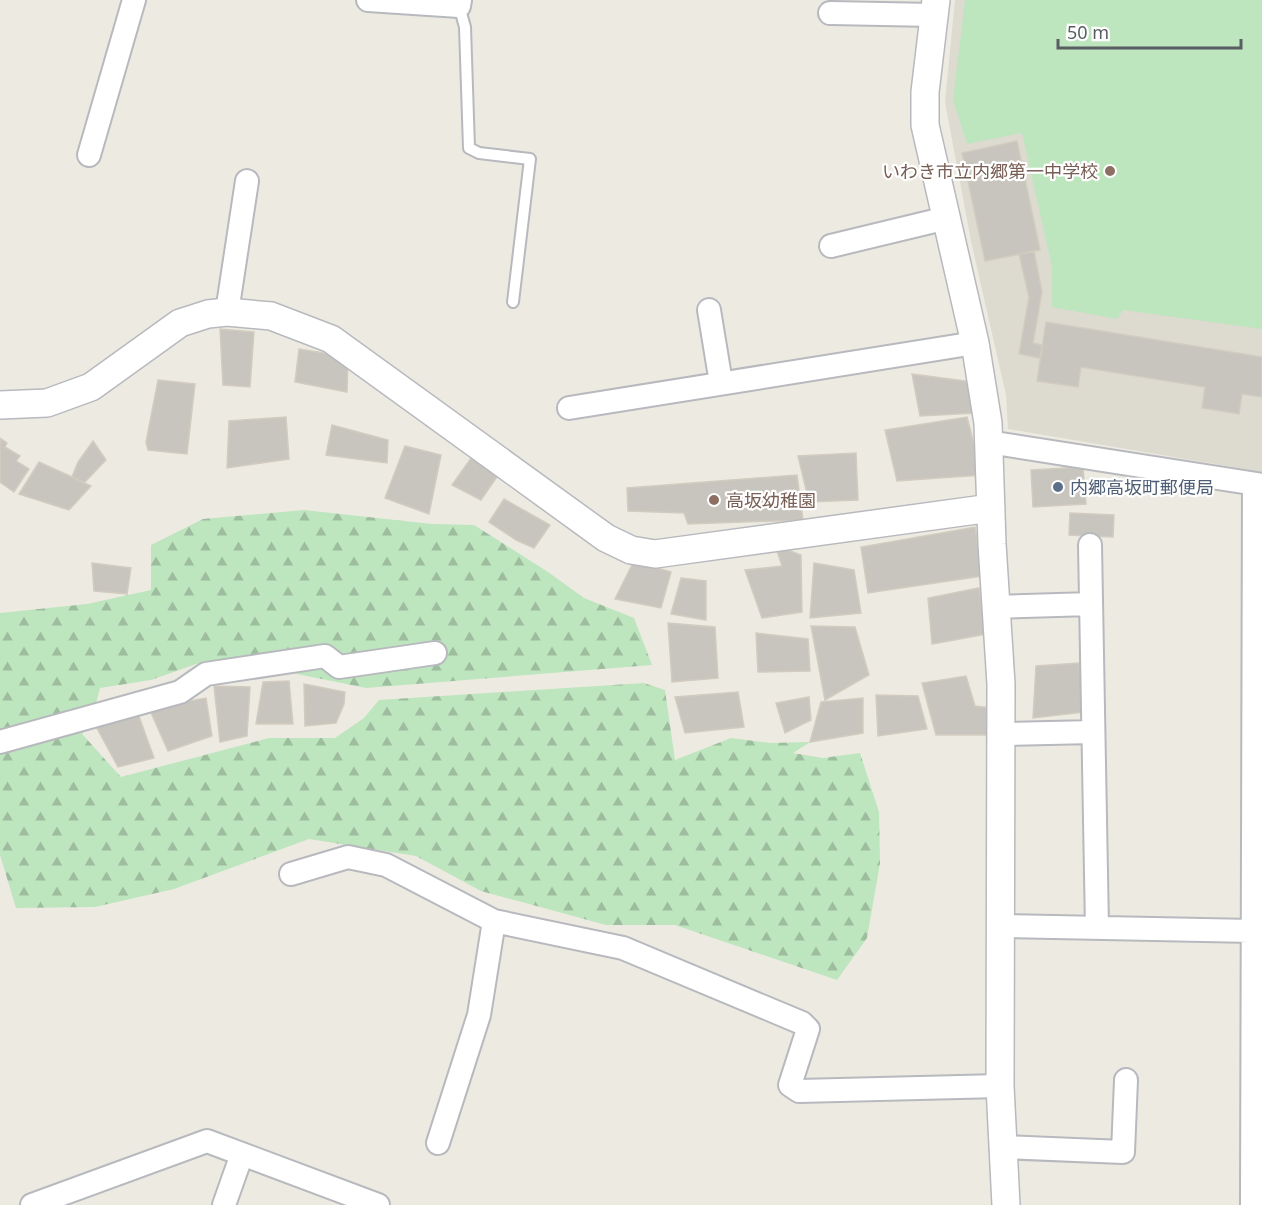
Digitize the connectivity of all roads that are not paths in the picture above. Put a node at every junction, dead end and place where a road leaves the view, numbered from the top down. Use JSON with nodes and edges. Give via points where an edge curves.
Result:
{"nodes":[{"id":1,"x":134,"y":0,"type":"edge"},
{"id":2,"x":368,"y":0,"type":"edge"},
{"id":3,"x":459,"y":3,"type":"edge"},
{"id":4,"x":935,"y":7,"type":"edge"},
{"id":5,"x":830,"y":13,"type":"dead end"},
{"id":6,"x":89,"y":155,"type":"dead end"},
{"id":7,"x":247,"y":181,"type":"dead end"},
{"id":8,"x":947,"y":218,"type":"junction"},
{"id":9,"x":831,"y":246,"type":"dead end"},
{"id":10,"x":513,"y":302,"type":"dead end"},
{"id":11,"x":709,"y":310,"type":"dead end"},
{"id":12,"x":227,"y":312,"type":"junction"},
{"id":13,"x":975,"y":343,"type":"junction"},
{"id":14,"x":721,"y":383,"type":"junction"},
{"id":15,"x":0,"y":405,"type":"edge"},
{"id":16,"x":568,"y":408,"type":"dead end"},
{"id":17,"x":988,"y":442,"type":"junction"},
{"id":18,"x":1258,"y":484,"type":"edge"},
{"id":19,"x":991,"y":508,"type":"junction"},
{"id":20,"x":1090,"y":545,"type":"dead end"},
{"id":21,"x":1091,"y":604,"type":"junction"},
{"id":22,"x":995,"y":607,"type":"junction"},
{"id":23,"x":435,"y":653,"type":"dead end"},
{"id":24,"x":1258,"y":658,"type":"edge"},
{"id":25,"x":1093,"y":732,"type":"junction"},
{"id":26,"x":1001,"y":734,"type":"junction"},
{"id":27,"x":0,"y":742,"type":"edge"},
{"id":28,"x":1258,"y":839,"type":"edge"},
{"id":29,"x":291,"y":874,"type":"dead end"},
{"id":30,"x":495,"y":921,"type":"junction"},
{"id":31,"x":1001,"y":926,"type":"junction"},
{"id":32,"x":1096,"y":928,"type":"junction"},
{"id":33,"x":1253,"y":931,"type":"junction"},
{"id":34,"x":1257,"y":1019,"type":"edge"},
{"id":35,"x":1126,"y":1080,"type":"dead end"},
{"id":36,"x":1000,"y":1086,"type":"junction"},
{"id":37,"x":438,"y":1143,"type":"dead end"},
{"id":38,"x":1001,"y":1147,"type":"junction"},
{"id":39,"x":242,"y":1154,"type":"junction"},
{"id":40,"x":65,"y":1198,"type":"edge"},
{"id":41,"x":32,"y":1205,"type":"edge"},
{"id":42,"x":224,"y":1205,"type":"edge"},
{"id":43,"x":378,"y":1205,"type":"edge"},
{"id":44,"x":1006,"y":1205,"type":"edge"},
{"id":45,"x":1252,"y":1205,"type":"edge"}],
"edges":[{"from":1,"to":6,"type":"street"},
{"from":2,"to":3,"type":"street"},
{"from":3,"to":10,"type":"lane","via":[[465,27],[469,148],[479,153],[530,159]]},
{"from":4,"to":5,"type":"street"},
{"from":4,"to":8,"type":"street","via":[[925,125]]},
{"from":7,"to":12,"type":"street"},
{"from":8,"to":9,"type":"street"},
{"from":8,"to":13,"type":"street"},
{"from":11,"to":14,"type":"street"},
{"from":12,"to":15,"type":"street","via":[[180,323],[91,387],[69,397],[47,403]]},
{"from":12,"to":19,"type":"street","via":[[271,316],[332,339],[606,538],[631,550],[655,554]]},
{"from":13,"to":14,"type":"street"},
{"from":13,"to":17,"type":"street","via":[[984,388]]},
{"from":14,"to":16,"type":"street"},
{"from":17,"to":18,"type":"street"},
{"from":17,"to":19,"type":"street"},
{"from":18,"to":24,"type":"street"},
{"from":19,"to":22,"type":"street"},
{"from":20,"to":21,"type":"street"},
{"from":21,"to":22,"type":"street"},
{"from":21,"to":25,"type":"street"},
{"from":22,"to":26,"type":"street"},
{"from":23,"to":27,"type":"street","via":[[339,666],[325,656],[206,674],[180,692]]},
{"from":24,"to":28,"type":"street"},
{"from":25,"to":26,"type":"street"},
{"from":25,"to":32,"type":"street"},
{"from":26,"to":31,"type":"street"},
{"from":28,"to":33,"type":"street"},
{"from":29,"to":30,"type":"street","via":[[348,856],[386,865]]},
{"from":30,"to":36,"type":"street","via":[[623,948],[802,1023],[808,1029],[790,1085],[799,1091]]},
{"from":30,"to":37,"type":"street","via":[[479,1015]]},
{"from":31,"to":32,"type":"street"},
{"from":31,"to":36,"type":"street"},
{"from":32,"to":33,"type":"street"},
{"from":33,"to":34,"type":"street"},
{"from":34,"to":45,"type":"street"},
{"from":35,"to":38,"type":"street","via":[[1124,1152]]},
{"from":36,"to":38,"type":"street"},
{"from":38,"to":44,"type":"street"},
{"from":39,"to":40,"type":"street","via":[[207,1141]]},
{"from":39,"to":42,"type":"street"},
{"from":39,"to":43,"type":"street"},
{"from":40,"to":41,"type":"street"}]}
